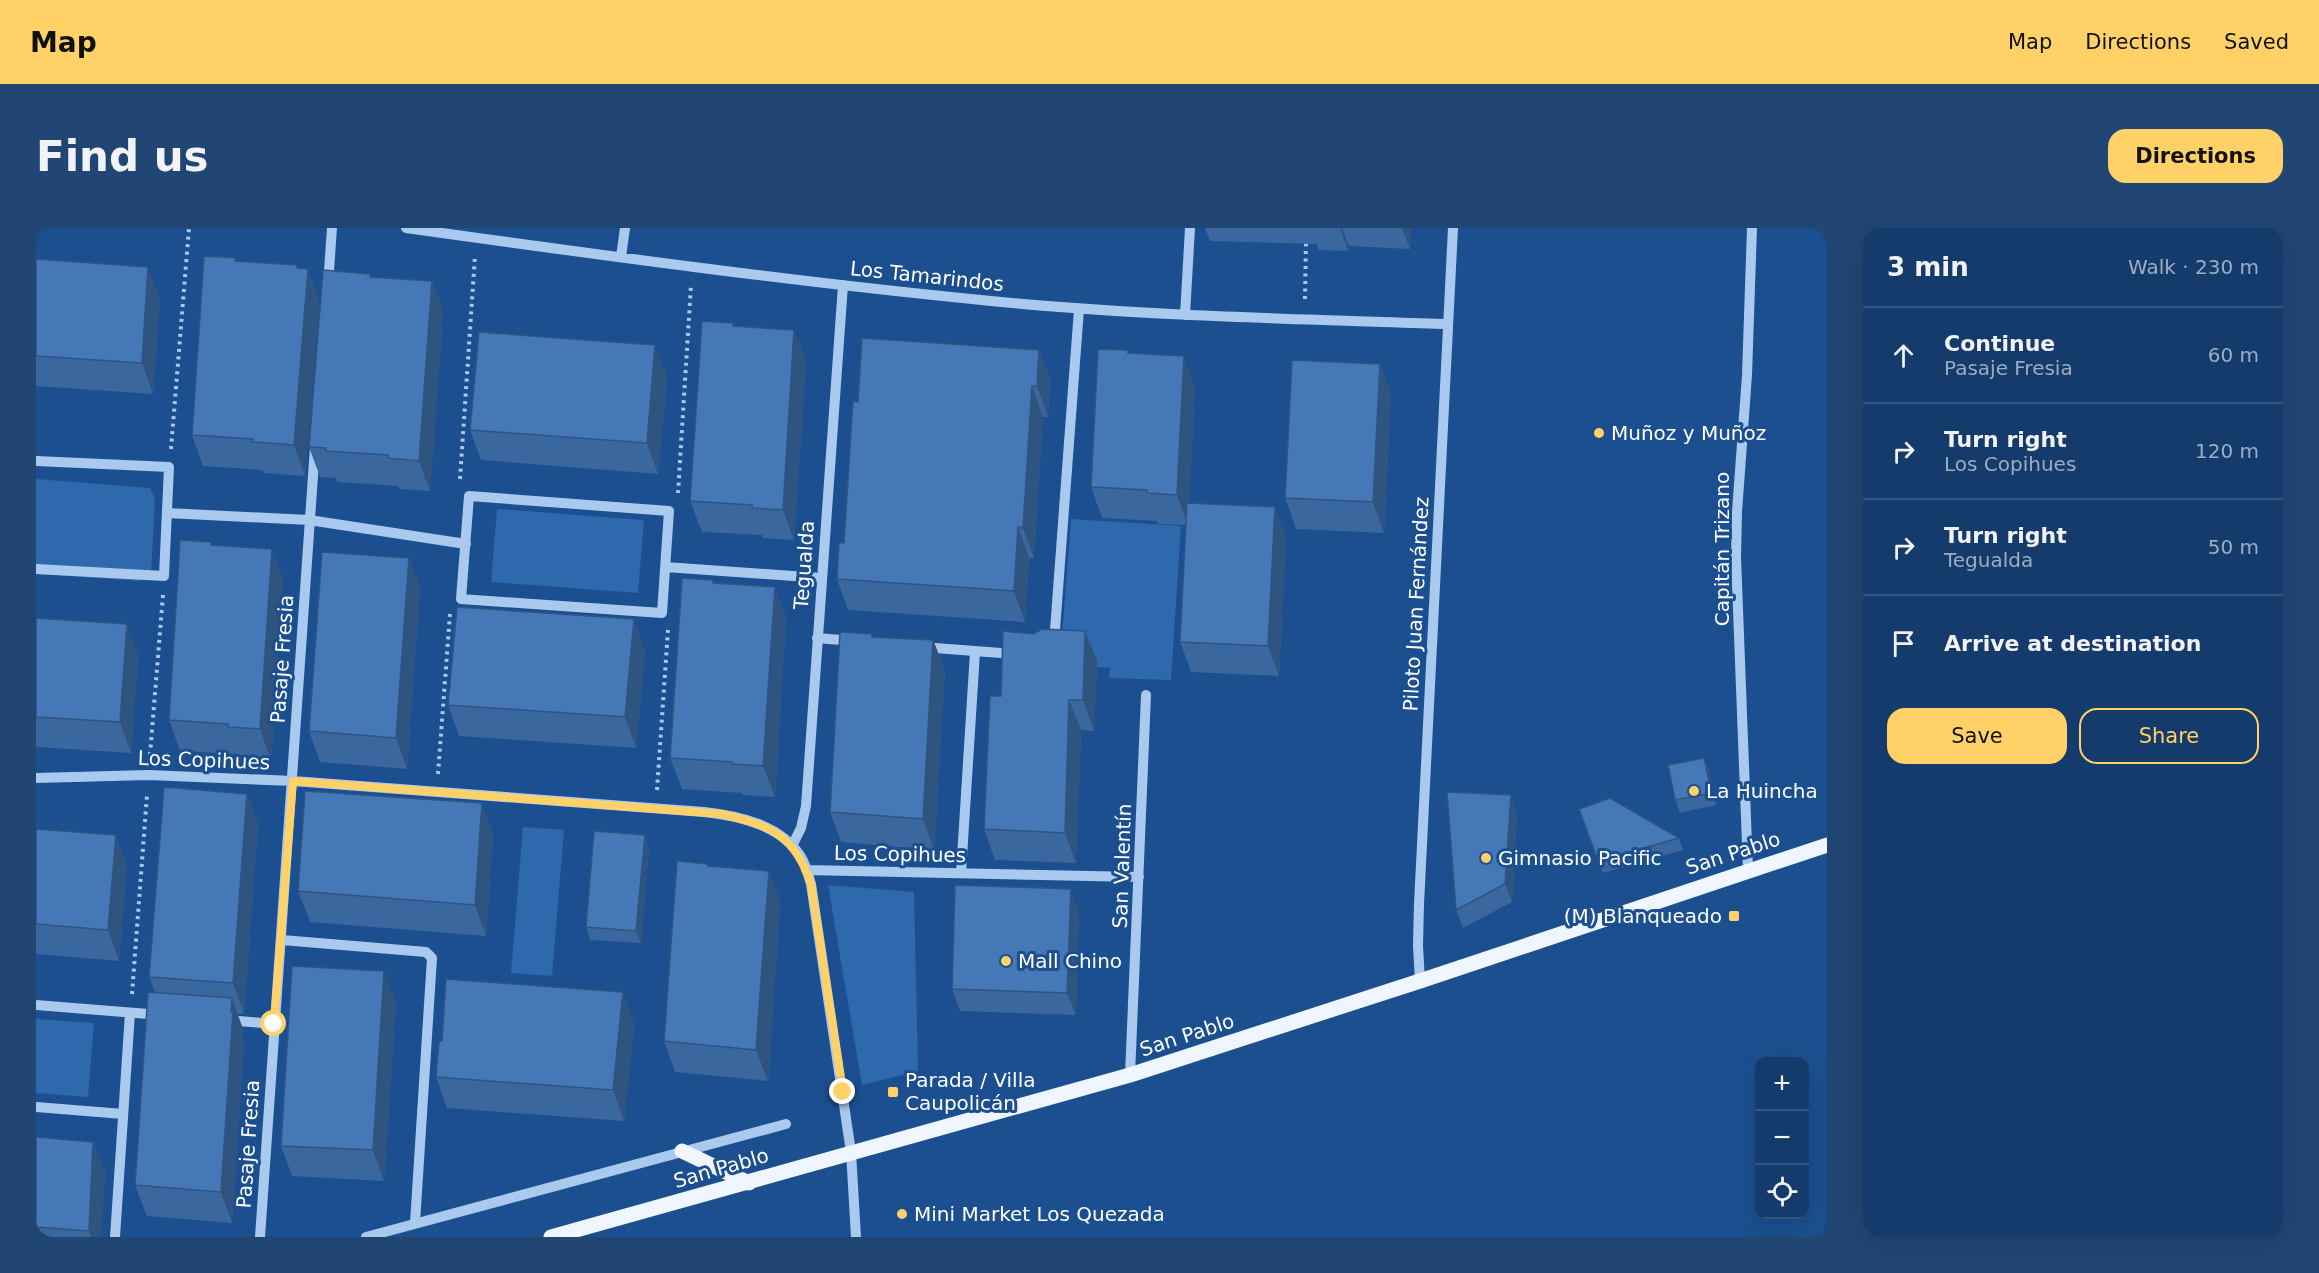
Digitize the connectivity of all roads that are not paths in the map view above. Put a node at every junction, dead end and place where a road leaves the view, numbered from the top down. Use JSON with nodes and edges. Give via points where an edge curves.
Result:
{"nodes":[{"id":1,"x":332,"y":228,"type":"edge"},
{"id":2,"x":406,"y":228,"type":"edge"},
{"id":3,"x":625,"y":228,"type":"edge"},
{"id":4,"x":1190,"y":228,"type":"edge"},
{"id":5,"x":1453,"y":228,"type":"edge"},
{"id":6,"x":1752,"y":228,"type":"edge"},
{"id":7,"x":621,"y":258,"type":"junction"},
{"id":8,"x":843,"y":285,"type":"junction"},
{"id":9,"x":327,"y":298,"type":"edge"},
{"id":10,"x":1079,"y":309,"type":"junction"},
{"id":11,"x":1185,"y":315,"type":"junction"},
{"id":12,"x":1448,"y":324,"type":"junction"},
{"id":13,"x":316,"y":439,"type":"edge"},
{"id":14,"x":36,"y":461,"type":"edge"},
{"id":15,"x":167,"y":513,"type":"junction"},
{"id":16,"x":309,"y":520,"type":"junction"},
{"id":17,"x":466,"y":544,"type":"junction"},
{"id":18,"x":666,"y":567,"type":"junction"},
{"id":19,"x":36,"y":569,"type":"edge"},
{"id":20,"x":821,"y":578,"type":"junction"},
{"id":21,"x":817,"y":638,"type":"junction"},
{"id":22,"x":862,"y":642,"type":"edge"},
{"id":23,"x":908,"y":646,"type":"edge"},
{"id":24,"x":975,"y":652,"type":"junction"},
{"id":25,"x":1022,"y":655,"type":"edge"},
{"id":26,"x":1046,"y":657,"type":"edge"},
{"id":27,"x":1146,"y":695,"type":"dead end"},
{"id":28,"x":36,"y":778,"type":"edge"},
{"id":29,"x":293,"y":781,"type":"junction"},
{"id":30,"x":1827,"y":845,"type":"edge"},
{"id":31,"x":792,"y":846,"type":"junction"},
{"id":32,"x":806,"y":870,"type":"junction"},
{"id":33,"x":1748,"y":870,"type":"junction"},
{"id":34,"x":961,"y":873,"type":"junction"},
{"id":35,"x":1139,"y":877,"type":"junction"},
{"id":36,"x":282,"y":940,"type":"junction"},
{"id":37,"x":1420,"y":981,"type":"junction"},
{"id":38,"x":36,"y":1005,"type":"edge"},
{"id":39,"x":130,"y":1013,"type":"junction"},
{"id":40,"x":175,"y":1016,"type":"edge"},
{"id":41,"x":219,"y":1020,"type":"edge"},
{"id":42,"x":274,"y":1024,"type":"junction"},
{"id":43,"x":1130,"y":1075,"type":"junction"},
{"id":44,"x":36,"y":1107,"type":"edge"},
{"id":45,"x":123,"y":1114,"type":"junction"},
{"id":46,"x":786,"y":1124,"type":"dead end"},
{"id":47,"x":682,"y":1152,"type":"junction"},
{"id":48,"x":851,"y":1152,"type":"junction"},
{"id":49,"x":749,"y":1183,"type":"junction"},
{"id":50,"x":416,"y":1223,"type":"junction"},
{"id":51,"x":115,"y":1237,"type":"edge"},
{"id":52,"x":260,"y":1237,"type":"edge"},
{"id":53,"x":366,"y":1237,"type":"edge"},
{"id":54,"x":551,"y":1237,"type":"edge"},
{"id":55,"x":856,"y":1237,"type":"edge"}],
"edges":[{"from":1,"to":9,"type":"street"},
{"from":2,"to":7,"type":"street","name":"Los Tamarindos"},
{"from":3,"to":7,"type":"street"},
{"from":4,"to":11,"type":"street"},
{"from":5,"to":12,"type":"street","name":"Piloto Juan Fernández"},
{"from":6,"to":33,"type":"street","name":"Capitán Trizano","via":[[1736,557]]},
{"from":7,"to":8,"type":"street","name":"Los Tamarindos"},
{"from":8,"to":10,"type":"street","name":"Los Tamarindos"},
{"from":8,"to":20,"type":"street","name":"Tegualda"},
{"from":10,"to":11,"type":"street","name":"Los Tamarindos"},
{"from":10,"to":26,"type":"street","via":[[1053,649]]},
{"from":11,"to":12,"type":"street","name":"Los Tamarindos"},
{"from":12,"to":37,"type":"street","name":"Piloto Juan Fernández","via":[[1419,904]]},
{"from":13,"to":16,"type":"street","name":"Pasaje Fresia"},
{"from":14,"to":15,"type":"street","via":[[169,468]]},
{"from":15,"to":16,"type":"street"},
{"from":15,"to":19,"type":"street","via":[[164,576]]},
{"from":16,"to":17,"type":"street"},
{"from":16,"to":29,"type":"street","name":"Pasaje Fresia"},
{"from":17,"to":18,"type":"street","via":[[461,599],[662,613]]},
{"from":17,"to":18,"type":"street","via":[[469,496],[669,511]]},
{"from":18,"to":20,"type":"street"},
{"from":20,"to":21,"type":"street","name":"Tegualda"},
{"from":21,"to":22,"type":"street"},
{"from":21,"to":31,"type":"street","name":"Tegualda","via":[[806,806]]},
{"from":23,"to":24,"type":"street"},
{"from":24,"to":25,"type":"street"},
{"from":24,"to":34,"type":"street"},
{"from":27,"to":35,"type":"street","name":"San Valentín"},
{"from":28,"to":29,"type":"street","name":"Los Copihues","via":[[149,775]]},
{"from":29,"to":31,"type":"street","name":"Los Copihues","via":[[722,814],[768,829]]},
{"from":29,"to":36,"type":"street","name":"Pasaje Fresia"},
{"from":30,"to":33,"type":"main road","name":"San Pablo"},
{"from":31,"to":32,"type":"street","name":"Los Copihues"},
{"from":32,"to":34,"type":"street","name":"Los Copihues"},
{"from":32,"to":48,"type":"street"},
{"from":33,"to":37,"type":"main road","name":"San Pablo"},
{"from":34,"to":35,"type":"street","name":"Los Copihues"},
{"from":35,"to":43,"type":"street","name":"San Valentín"},
{"from":36,"to":42,"type":"street","name":"Pasaje Fresia"},
{"from":36,"to":50,"type":"street","via":[[426,952],[432,958]]},
{"from":37,"to":43,"type":"main road","name":"San Pablo"},
{"from":38,"to":39,"type":"street"},
{"from":39,"to":40,"type":"street"},
{"from":39,"to":45,"type":"street"},
{"from":41,"to":42,"type":"street"},
{"from":42,"to":52,"type":"street","name":"Pasaje Fresia"},
{"from":43,"to":48,"type":"main road","name":"San Pablo"},
{"from":44,"to":45,"type":"street"},
{"from":45,"to":51,"type":"street"},
{"from":46,"to":47,"type":"street","name":"San Pablo"},
{"from":47,"to":49,"type":"main road"},
{"from":47,"to":50,"type":"street","name":"San Pablo"},
{"from":48,"to":49,"type":"main road","name":"San Pablo"},
{"from":48,"to":55,"type":"street"},
{"from":49,"to":54,"type":"main road","name":"San Pablo"},
{"from":50,"to":53,"type":"street","name":"San Pablo"}]}
